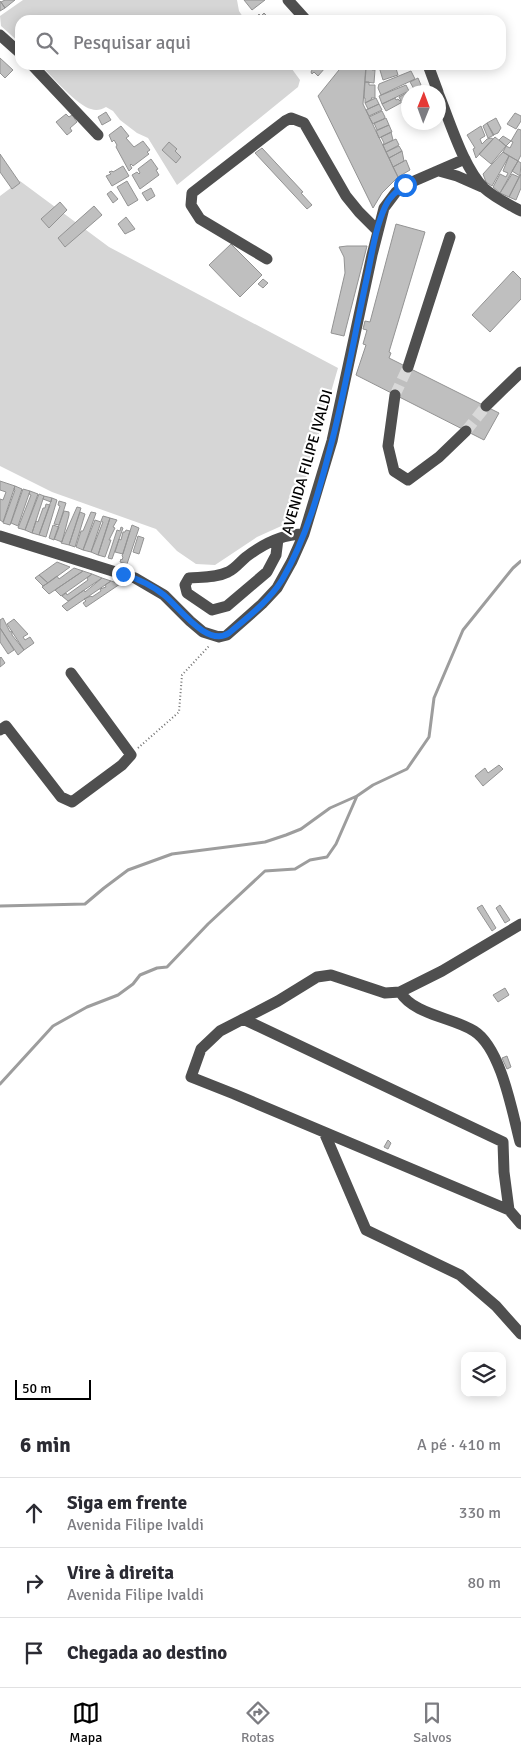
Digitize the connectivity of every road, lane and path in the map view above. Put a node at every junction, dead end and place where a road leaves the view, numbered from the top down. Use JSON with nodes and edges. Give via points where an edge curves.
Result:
{"nodes":[{"id":1,"x":288,"y":0,"type":"edge"},
{"id":2,"x":302,"y":15,"type":"edge"},
{"id":3,"x":0,"y":35,"type":"edge"},
{"id":4,"x":15,"y":48,"type":"edge"},
{"id":5,"x":37,"y":70,"type":"edge"},
{"id":6,"x":430,"y":70,"type":"edge"},
{"id":7,"x":435,"y":85,"type":"edge"},
{"id":8,"x":446,"y":113,"type":"edge"},
{"id":9,"x":98,"y":135,"type":"dead end"},
{"id":10,"x":465,"y":159,"type":"junction"},
{"id":11,"x":439,"y":170,"type":"junction"},
{"id":12,"x":483,"y":188,"type":"junction"},
{"id":13,"x":521,"y":211,"type":"edge"},
{"id":14,"x":378,"y":231,"type":"junction"},
{"id":15,"x":450,"y":237,"type":"dead end"},
{"id":16,"x":267,"y":259,"type":"dead end"},
{"id":17,"x":408,"y":367,"type":"tunnel mouth"},
{"id":18,"x":521,"y":372,"type":"edge"},
{"id":19,"x":395,"y":395,"type":"tunnel mouth"},
{"id":20,"x":486,"y":406,"type":"tunnel mouth"},
{"id":21,"x":466,"y":431,"type":"tunnel mouth"},
{"id":22,"x":304,"y":534,"type":"junction"},
{"id":23,"x":0,"y":536,"type":"edge"},
{"id":24,"x":278,"y":539,"type":"junction"},
{"id":25,"x":219,"y":636,"type":"junction"},
{"id":26,"x":70,"y":673,"type":"dead end"},
{"id":27,"x":0,"y":730,"type":"edge"},
{"id":28,"x":131,"y":755,"type":"junction"},
{"id":29,"x":520,"y":926,"type":"edge"},
{"id":30,"x":400,"y":992,"type":"junction"},
{"id":31,"x":243,"y":1019,"type":"junction"},
{"id":32,"x":324,"y":1132,"type":"junction"},
{"id":33,"x":520,"y":1142,"type":"edge"},
{"id":34,"x":509,"y":1210,"type":"junction"},
{"id":35,"x":521,"y":1224,"type":"edge"},
{"id":36,"x":521,"y":1334,"type":"edge"}],
"edges":[{"from":1,"to":2,"type":"street"},
{"from":3,"to":4,"type":"street"},
{"from":5,"to":9,"type":"street"},
{"from":6,"to":7,"type":"street"},
{"from":8,"to":10,"type":"street"},
{"from":10,"to":11,"type":"street","name":"AVENIDA FILIPE IVALDI"},
{"from":10,"to":12,"type":"street"},
{"from":11,"to":12,"type":"street"},
{"from":11,"to":14,"type":"street","name":"AVENIDA FILIPE IVALDI","via":[[396,192],[384,208]]},
{"from":12,"to":13,"type":"street"},
{"from":14,"to":16,"type":"street","via":[[346,196],[304,123],[291,118],[192,193],[191,205],[200,219]]},
{"from":14,"to":22,"type":"street","name":"AVENIDA FILIPE IVALDI","via":[[332,441]]},
{"from":15,"to":17,"type":"street"},
{"from":18,"to":20,"type":"street"},
{"from":19,"to":21,"type":"street","via":[[388,446],[394,471],[408,480]]},
{"from":22,"to":24,"type":"street"},
{"from":22,"to":25,"type":"street","name":"AVENIDA FILIPE IVALDI","via":[[271,595],[229,633]]},
{"from":23,"to":25,"type":"street","via":[[144,582],[164,595],[196,626]]},
{"from":24,"to":24,"type":"street","via":[[248,555],[229,572],[215,577],[189,578],[185,585],[188,593],[212,610],[227,606],[267,572],[276,555]]},
{"from":25,"to":28,"type":"path","via":[[182,674],[180,712]]},
{"from":26,"to":28,"type":"street"},
{"from":27,"to":28,"type":"street","via":[[6,726],[61,797],[72,802]]},
{"from":29,"to":30,"type":"street"},
{"from":30,"to":31,"type":"street","via":[[385,993],[324,975]]},
{"from":30,"to":33,"type":"street","via":[[410,1004],[476,1032],[501,1070]]},
{"from":31,"to":32,"type":"street","via":[[220,1031],[201,1049],[191,1077]]},
{"from":31,"to":34,"type":"street","via":[[503,1142]]},
{"from":32,"to":34,"type":"street"},
{"from":32,"to":36,"type":"street","via":[[366,1230],[460,1275],[496,1306]]},
{"from":34,"to":35,"type":"street"}]}
